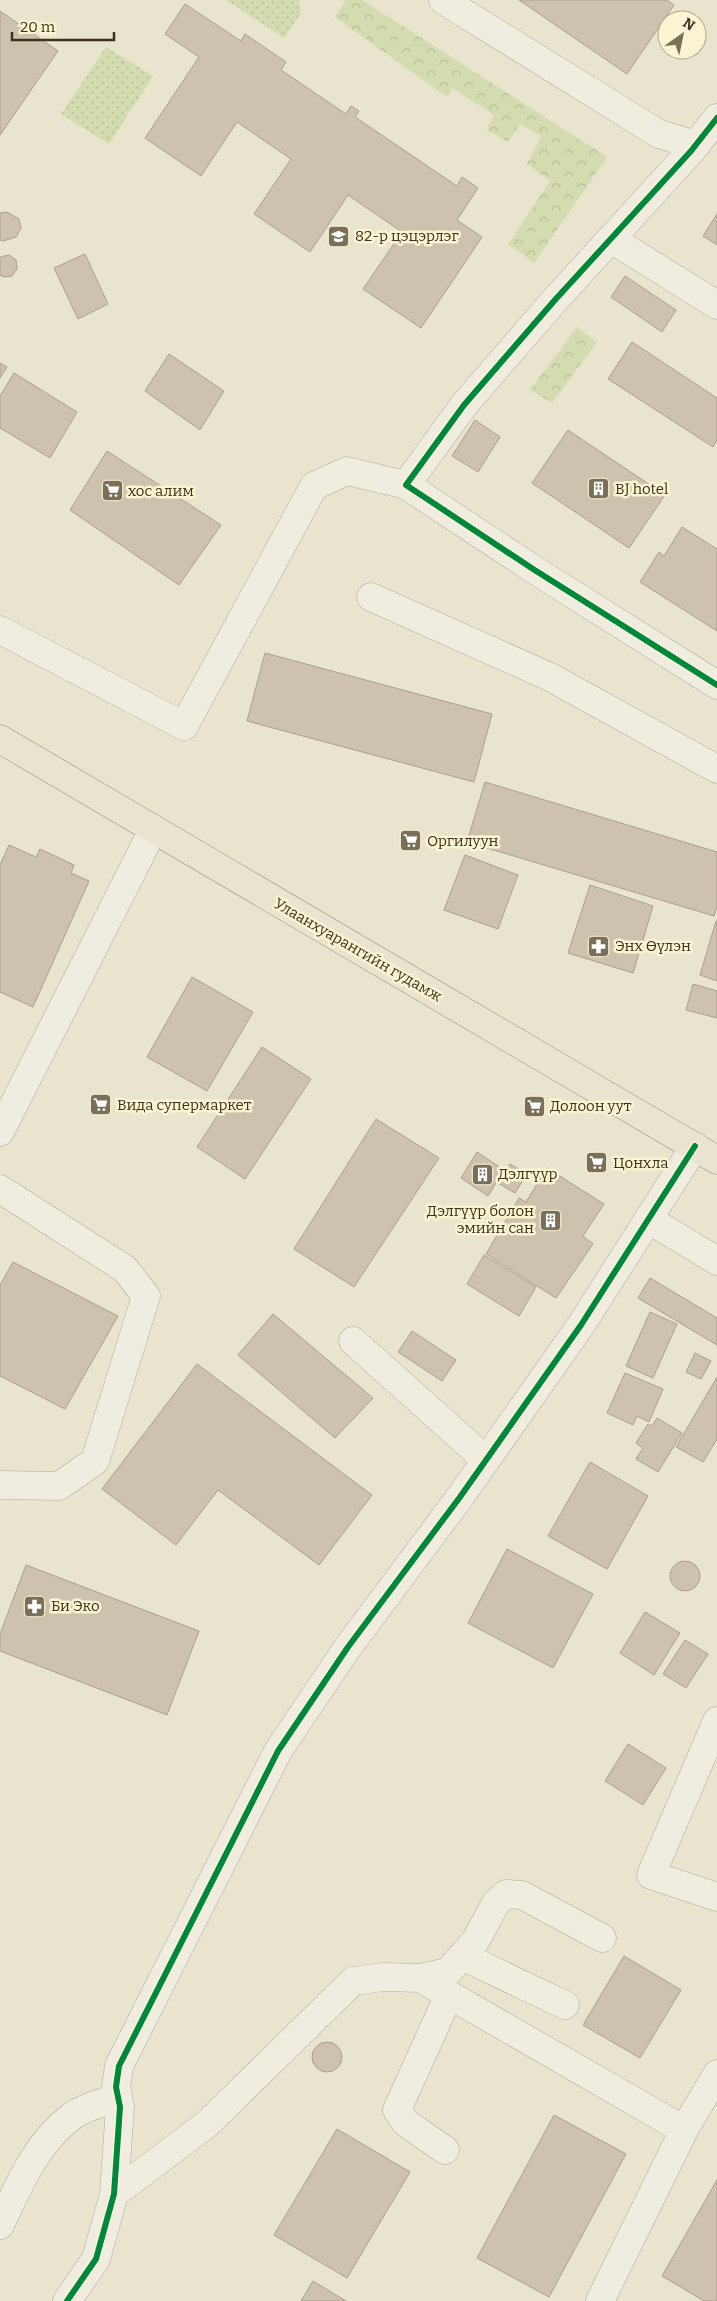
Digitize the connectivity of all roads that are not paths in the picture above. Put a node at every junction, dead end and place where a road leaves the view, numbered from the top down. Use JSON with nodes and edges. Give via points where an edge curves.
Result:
{"nodes":[{"id":1,"x":443,"y":0,"type":"edge"},
{"id":2,"x":716,"y":120,"type":"edge"},
{"id":3,"x":696,"y":145,"type":"junction"},
{"id":4,"x":611,"y":239,"type":"junction"},
{"id":5,"x":717,"y":305,"type":"edge"},
{"id":6,"x":406,"y":485,"type":"junction"},
{"id":7,"x":371,"y":597,"type":"dead end"},
{"id":8,"x":0,"y":630,"type":"edge"},
{"id":9,"x":717,"y":685,"type":"edge"},
{"id":10,"x":0,"y":740,"type":"edge"},
{"id":11,"x":717,"y":769,"type":"edge"},
{"id":12,"x":153,"y":830,"type":"junction"},
{"id":13,"x":0,"y":1132,"type":"edge"},
{"id":14,"x":706,"y":1153,"type":"edge"},
{"id":15,"x":0,"y":1189,"type":"edge"},
{"id":16,"x":648,"y":1219,"type":"junction"},
{"id":17,"x":717,"y":1261,"type":"edge"},
{"id":18,"x":353,"y":1341,"type":"dead end"},
{"id":19,"x":486,"y":1460,"type":"junction"},
{"id":20,"x":0,"y":1485,"type":"edge"},
{"id":21,"x":717,"y":1722,"type":"edge"},
{"id":22,"x":717,"y":1897,"type":"edge"},
{"id":23,"x":602,"y":1938,"type":"dead end"},
{"id":24,"x":462,"y":1956,"type":"junction"},
{"id":25,"x":420,"y":1978,"type":"junction"},
{"id":26,"x":449,"y":1995,"type":"junction"},
{"id":27,"x":565,"y":2005,"type":"dead end"},
{"id":28,"x":717,"y":2074,"type":"edge"},
{"id":29,"x":117,"y":2098,"type":"junction"},
{"id":30,"x":684,"y":2130,"type":"junction"},
{"id":31,"x":445,"y":2150,"type":"dead end"},
{"id":32,"x":114,"y":2194,"type":"junction"},
{"id":33,"x":2,"y":2213,"type":"edge"},
{"id":34,"x":67,"y":2301,"type":"edge"},
{"id":35,"x":600,"y":2301,"type":"edge"}],
"edges":[{"from":1,"to":3,"type":"street","via":[[659,134]]},
{"from":2,"to":3,"type":"street"},
{"from":3,"to":4,"type":"street"},
{"from":4,"to":5,"type":"street"},
{"from":4,"to":6,"type":"street","via":[[464,405]]},
{"from":6,"to":8,"type":"street","via":[[347,471],[314,486],[184,726]]},
{"from":6,"to":9,"type":"street"},
{"from":7,"to":11,"type":"street","via":[[550,677]]},
{"from":10,"to":12,"type":"main road","name":"Улаанхуарангийн гудамж"},
{"from":12,"to":13,"type":"street"},
{"from":12,"to":14,"type":"main road","name":"Улаанхуарангийн гудамж"},
{"from":14,"to":16,"type":"street"},
{"from":15,"to":20,"type":"street","via":[[125,1269],[146,1296],[94,1461],[59,1486]]},
{"from":16,"to":17,"type":"street"},
{"from":16,"to":19,"type":"street","via":[[581,1325]]},
{"from":18,"to":19,"type":"street"},
{"from":19,"to":29,"type":"street","via":[[348,1646],[278,1751],[128,2045],[116,2078]]},
{"from":21,"to":22,"type":"street","via":[[651,1875]]},
{"from":23,"to":24,"type":"street","via":[[522,1895],[506,1894],[496,1903],[476,1940]]},
{"from":24,"to":25,"type":"street","via":[[448,1972]]},
{"from":24,"to":27,"type":"street"},
{"from":25,"to":26,"type":"street"},
{"from":25,"to":32,"type":"street","via":[[383,1977],[353,1981],[207,2124]]},
{"from":26,"to":30,"type":"street"},
{"from":26,"to":31,"type":"street","via":[[398,2110],[406,2123]]},
{"from":28,"to":30,"type":"street"},
{"from":29,"to":32,"type":"street","via":[[120,2107]]},
{"from":29,"to":33,"type":"street","via":[[72,2116],[58,2128],[40,2149]]},
{"from":30,"to":35,"type":"street"},
{"from":32,"to":34,"type":"street","via":[[96,2259]]}]}
